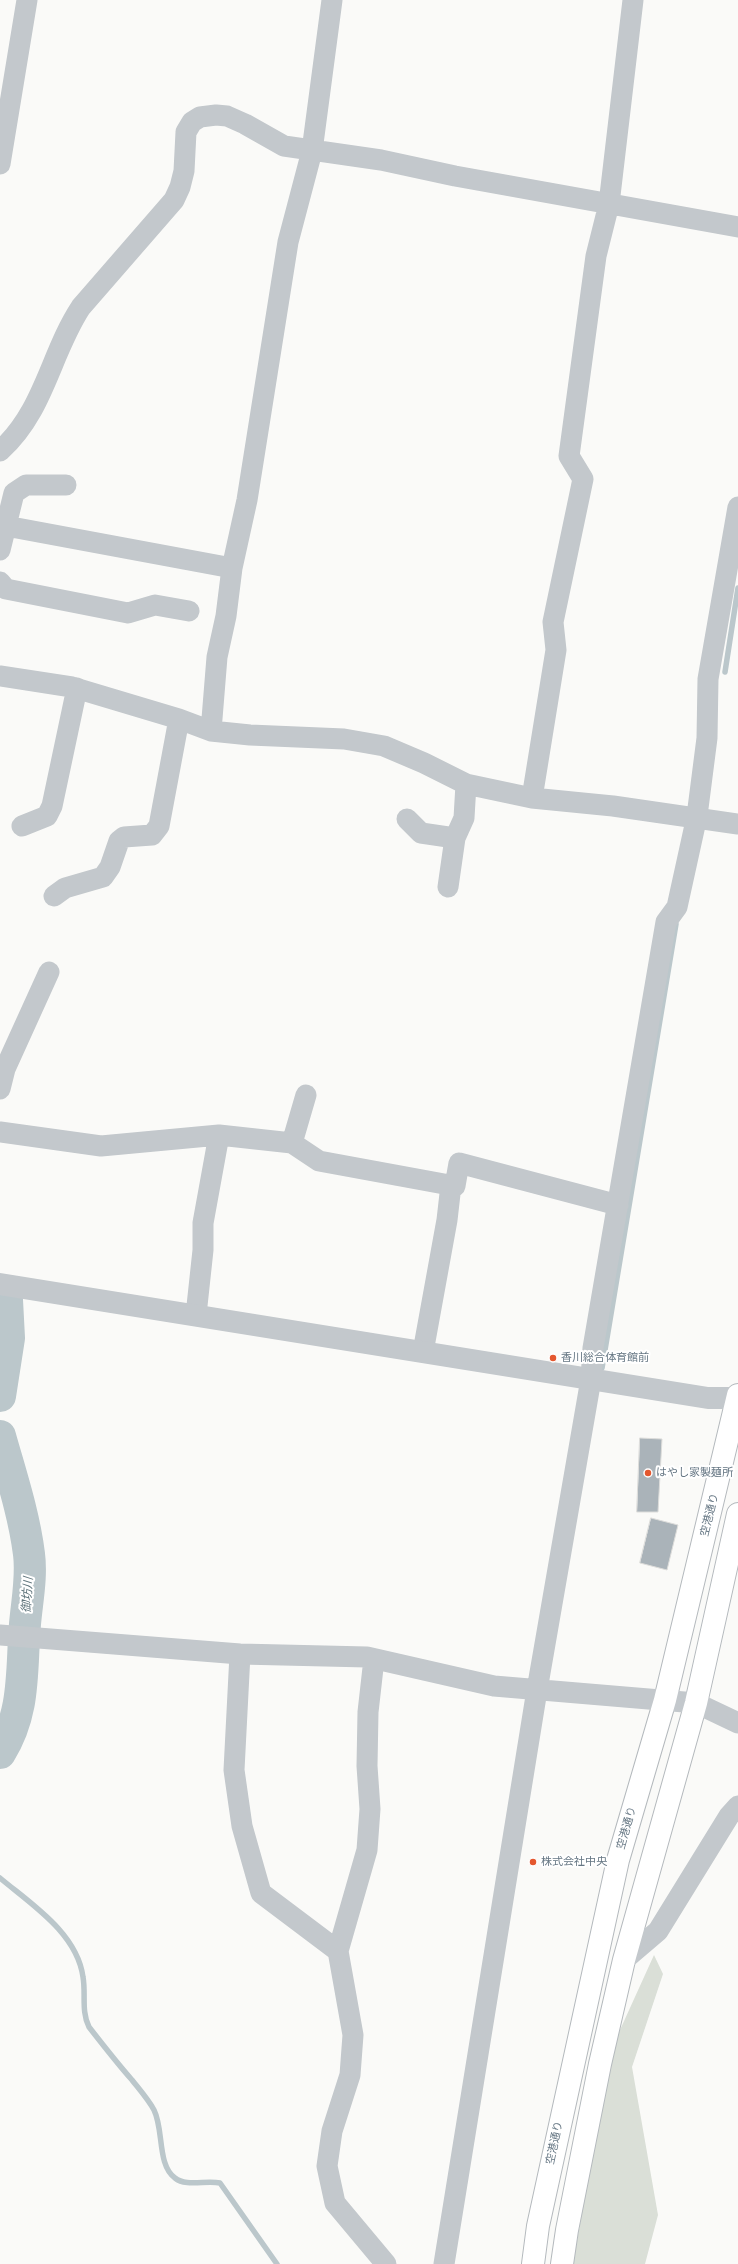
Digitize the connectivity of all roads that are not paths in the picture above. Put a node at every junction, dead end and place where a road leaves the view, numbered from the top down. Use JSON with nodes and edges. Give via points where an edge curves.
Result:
{"nodes":[{"id":1,"x":27,"y":0,"type":"edge"},
{"id":2,"x":332,"y":0,"type":"edge"},
{"id":3,"x":633,"y":0,"type":"edge"},
{"id":4,"x":312,"y":151,"type":"junction"},
{"id":5,"x":0,"y":164,"type":"edge"},
{"id":6,"x":609,"y":204,"type":"junction"},
{"id":7,"x":738,"y":227,"type":"edge"},
{"id":8,"x":0,"y":450,"type":"edge"},
{"id":9,"x":66,"y":486,"type":"dead end"},
{"id":10,"x":738,"y":507,"type":"edge"},
{"id":11,"x":6,"y":526,"type":"junction"},
{"id":12,"x":0,"y":550,"type":"edge"},
{"id":13,"x":232,"y":568,"type":"junction"},
{"id":14,"x":0,"y":582,"type":"edge"},
{"id":15,"x":189,"y":611,"type":"dead end"},
{"id":16,"x":0,"y":676,"type":"edge"},
{"id":17,"x":77,"y":688,"type":"junction"},
{"id":18,"x":179,"y":718,"type":"junction"},
{"id":19,"x":211,"y":731,"type":"junction"},
{"id":20,"x":466,"y":784,"type":"junction"},
{"id":21,"x":532,"y":798,"type":"junction"},
{"id":22,"x":697,"y":816,"type":"junction"},
{"id":23,"x":407,"y":819,"type":"dead end"},
{"id":24,"x":738,"y":824,"type":"edge"},
{"id":25,"x":22,"y":826,"type":"dead end"},
{"id":26,"x":455,"y":838,"type":"junction"},
{"id":27,"x":448,"y":887,"type":"dead end"},
{"id":28,"x":54,"y":896,"type":"dead end"},
{"id":29,"x":49,"y":972,"type":"dead end"},
{"id":30,"x":0,"y":1089,"type":"edge"},
{"id":31,"x":306,"y":1095,"type":"dead end"},
{"id":32,"x":0,"y":1132,"type":"edge"},
{"id":33,"x":219,"y":1135,"type":"junction"},
{"id":34,"x":292,"y":1143,"type":"junction"},
{"id":35,"x":451,"y":1185,"type":"junction"},
{"id":36,"x":618,"y":1205,"type":"junction"},
{"id":37,"x":0,"y":1284,"type":"edge"},
{"id":38,"x":196,"y":1316,"type":"junction"},
{"id":39,"x":423,"y":1352,"type":"junction"},
{"id":40,"x":591,"y":1379,"type":"junction"},
{"id":41,"x":738,"y":1397,"type":"edge"},
{"id":42,"x":738,"y":1514,"type":"edge"},
{"id":43,"x":14,"y":1636,"type":"edge"},
{"id":44,"x":240,"y":1654,"type":"junction"},
{"id":45,"x":374,"y":1659,"type":"junction"},
{"id":46,"x":537,"y":1690,"type":"junction"},
{"id":47,"x":665,"y":1700,"type":"junction"},
{"id":48,"x":696,"y":1703,"type":"junction"},
{"id":49,"x":738,"y":1723,"type":"edge"},
{"id":50,"x":738,"y":1806,"type":"edge"},
{"id":51,"x":338,"y":1951,"type":"junction"},
{"id":52,"x":624,"y":1960,"type":"junction"},
{"id":53,"x":386,"y":2264,"type":"edge"},
{"id":54,"x":444,"y":2264,"type":"edge"},
{"id":55,"x":533,"y":2264,"type":"edge"},
{"id":56,"x":562,"y":2264,"type":"edge"}],
"edges":[{"from":1,"to":5,"type":"street"},
{"from":2,"to":4,"type":"street"},
{"from":3,"to":6,"type":"street"},
{"from":4,"to":6,"type":"street","via":[[381,160]]},
{"from":4,"to":8,"type":"street","via":[[284,146],[227,116],[200,117],[192,122],[186,132],[184,171],[174,200],[81,307],[71,322],[47,382],[26,421]]},
{"from":4,"to":13,"type":"street","via":[[288,242],[247,500]]},
{"from":6,"to":7,"type":"street"},
{"from":6,"to":21,"type":"street","via":[[596,256],[569,456],[583,479],[553,622],[556,650]]},
{"from":9,"to":11,"type":"street","via":[[26,485],[14,493]]},
{"from":10,"to":22,"type":"street","via":[[708,679],[707,738]]},
{"from":11,"to":12,"type":"street"},
{"from":11,"to":13,"type":"street"},
{"from":13,"to":19,"type":"street","via":[[226,616],[217,657]]},
{"from":14,"to":15,"type":"street","via":[[6,589],[128,613],[155,605]]},
{"from":16,"to":17,"type":"street"},
{"from":17,"to":18,"type":"street"},
{"from":17,"to":25,"type":"street","via":[[52,806],[47,816]]},
{"from":18,"to":19,"type":"street"},
{"from":18,"to":28,"type":"street","via":[[159,826],[152,835],[124,837],[119,842],[110,867],[103,877],[65,888]]},
{"from":19,"to":20,"type":"street","via":[[344,738],[384,746]]},
{"from":20,"to":21,"type":"street"},
{"from":20,"to":26,"type":"street","via":[[464,818]]},
{"from":21,"to":22,"type":"street"},
{"from":22,"to":24,"type":"street"},
{"from":22,"to":36,"type":"street","via":[[677,906],[666,922]]},
{"from":23,"to":26,"type":"street","via":[[420,833]]},
{"from":26,"to":27,"type":"street"},
{"from":29,"to":30,"type":"street","via":[[5,1070]]},
{"from":31,"to":34,"type":"street"},
{"from":32,"to":33,"type":"street","via":[[102,1146]]},
{"from":33,"to":34,"type":"street"},
{"from":33,"to":38,"type":"street","via":[[203,1223],[203,1250]]},
{"from":34,"to":35,"type":"street","via":[[319,1161]]},
{"from":35,"to":36,"type":"street","via":[[455,1186],[459,1163]]},
{"from":35,"to":39,"type":"street"},
{"from":36,"to":40,"type":"street","via":[[593,1348]]},
{"from":37,"to":38,"type":"street"},
{"from":38,"to":39,"type":"street"},
{"from":39,"to":40,"type":"street"},
{"from":40,"to":41,"type":"street","via":[[708,1398]]},
{"from":40,"to":46,"type":"street"},
{"from":41,"to":47,"type":"highway","name":"空港通り"},
{"from":42,"to":48,"type":"highway"},
{"from":43,"to":44,"type":"street"},
{"from":44,"to":45,"type":"street"},
{"from":44,"to":51,"type":"street","via":[[234,1770],[242,1826],[261,1893]]},
{"from":45,"to":46,"type":"street","via":[[494,1686]]},
{"from":45,"to":51,"type":"street","via":[[368,1720],[367,1766],[370,1809],[367,1850]]},
{"from":46,"to":47,"type":"street"},
{"from":46,"to":54,"type":"street"},
{"from":47,"to":48,"type":"street"},
{"from":47,"to":55,"type":"highway","name":"空港通り","via":[[618,1860],[538,2226]]},
{"from":48,"to":49,"type":"street"},
{"from":48,"to":52,"type":"highway"},
{"from":50,"to":52,"type":"street","via":[[729,1816],[658,1931]]},
{"from":51,"to":53,"type":"street","via":[[353,2035],[350,2075],[332,2131],[327,2166],[335,2202]]},
{"from":52,"to":56,"type":"highway","via":[[600,2064]]}]}
